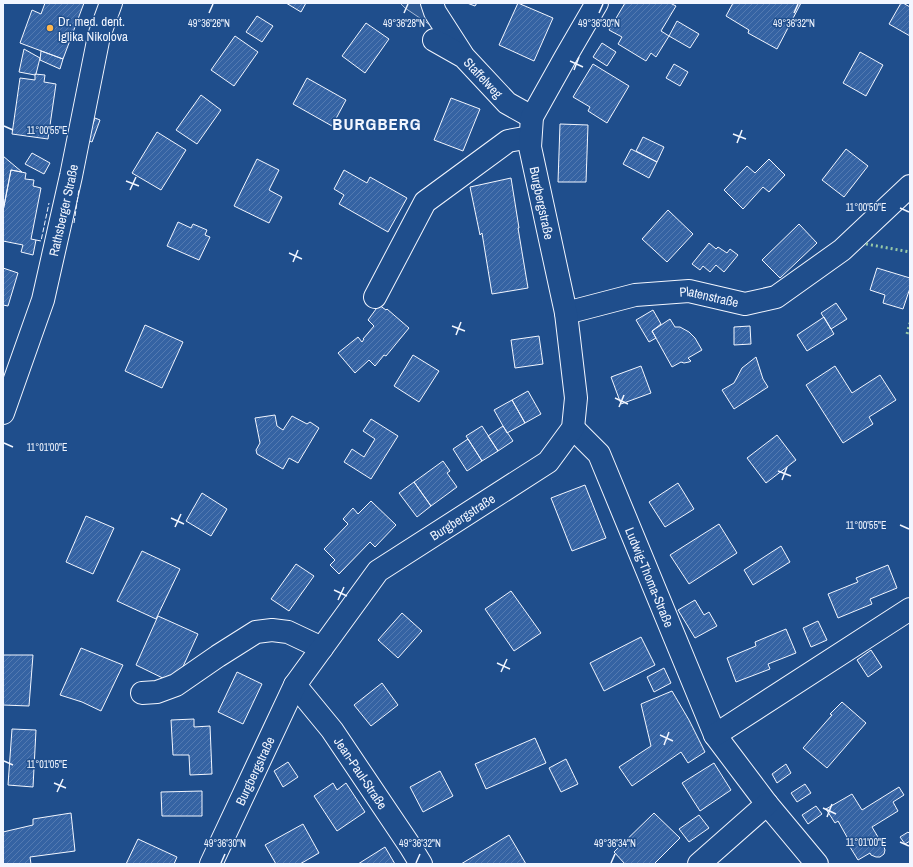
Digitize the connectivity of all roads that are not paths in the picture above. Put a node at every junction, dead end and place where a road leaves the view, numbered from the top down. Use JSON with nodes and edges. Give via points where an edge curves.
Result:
{"nodes":[{"id":1,"x":111,"y":3,"type":"edge"},
{"id":2,"x":432,"y":3,"type":"edge"},
{"id":3,"x":597,"y":3,"type":"edge"},
{"id":4,"x":434,"y":40,"type":"dead end"},
{"id":5,"x":464,"y":57,"type":"junction"},
{"id":6,"x":531,"y":127,"type":"junction"},
{"id":7,"x":910,"y":186,"type":"edge"},
{"id":8,"x":375,"y":297,"type":"dead end"},
{"id":9,"x":566,"y":313,"type":"junction"},
{"id":10,"x":3,"y":413,"type":"edge"},
{"id":11,"x":573,"y":428,"type":"junction"},
{"id":12,"x":910,"y":609,"type":"edge"},
{"id":13,"x":322,"y":648,"type":"junction"},
{"id":14,"x":295,"y":685,"type":"junction"},
{"id":15,"x":142,"y":693,"type":"dead end"},
{"id":16,"x":715,"y":736,"type":"junction"},
{"id":17,"x":767,"y":804,"type":"junction"},
{"id":18,"x":211,"y":864,"type":"edge"},
{"id":19,"x":421,"y":864,"type":"edge"},
{"id":20,"x":699,"y":864,"type":"edge"},
{"id":21,"x":817,"y":864,"type":"edge"}],
"edges":[{"from":1,"to":10,"type":"street","name":"Rathsberger Straße","via":[[99,36],[71,176],[42,300]]},
{"from":2,"to":5,"type":"street","via":[[435,12]]},
{"from":3,"to":6,"type":"street","via":[[565,58]]},
{"from":4,"to":5,"type":"street","name":"Staffelweg"},
{"from":5,"to":6,"type":"street","name":"Staffelweg"},
{"from":6,"to":8,"type":"street","via":[[425,202]]},
{"from":6,"to":9,"type":"street","name":"Burgbergstraße","via":[[530,147]]},
{"from":7,"to":9,"type":"street","name":"Platenstraße","via":[[842,250],[776,297],[745,304],[689,290],[636,295]]},
{"from":9,"to":11,"type":"street","name":"Burgbergstraße","via":[[576,398]]},
{"from":11,"to":13,"type":"street","name":"Burgbergstraße","via":[[548,462],[378,571]]},
{"from":11,"to":16,"type":"street","name":"Ludwig-Thoma-Straße","via":[[599,454]]},
{"from":12,"to":16,"type":"street"},
{"from":13,"to":14,"type":"street","name":"Burgbergstraße"},
{"from":13,"to":15,"type":"street","via":[[288,632],[256,632],[176,685],[157,692]]},
{"from":14,"to":18,"type":"street","name":"Burgbergstraße"},
{"from":14,"to":19,"type":"street","name":"Jean-Paul-Straße","via":[[332,730]]},
{"from":16,"to":17,"type":"street","name":"Ludwig-Thoma-Straße"},
{"from":17,"to":20,"type":"street"},
{"from":17,"to":21,"type":"street","name":"Ludwig-Thoma-Straße"}]}
